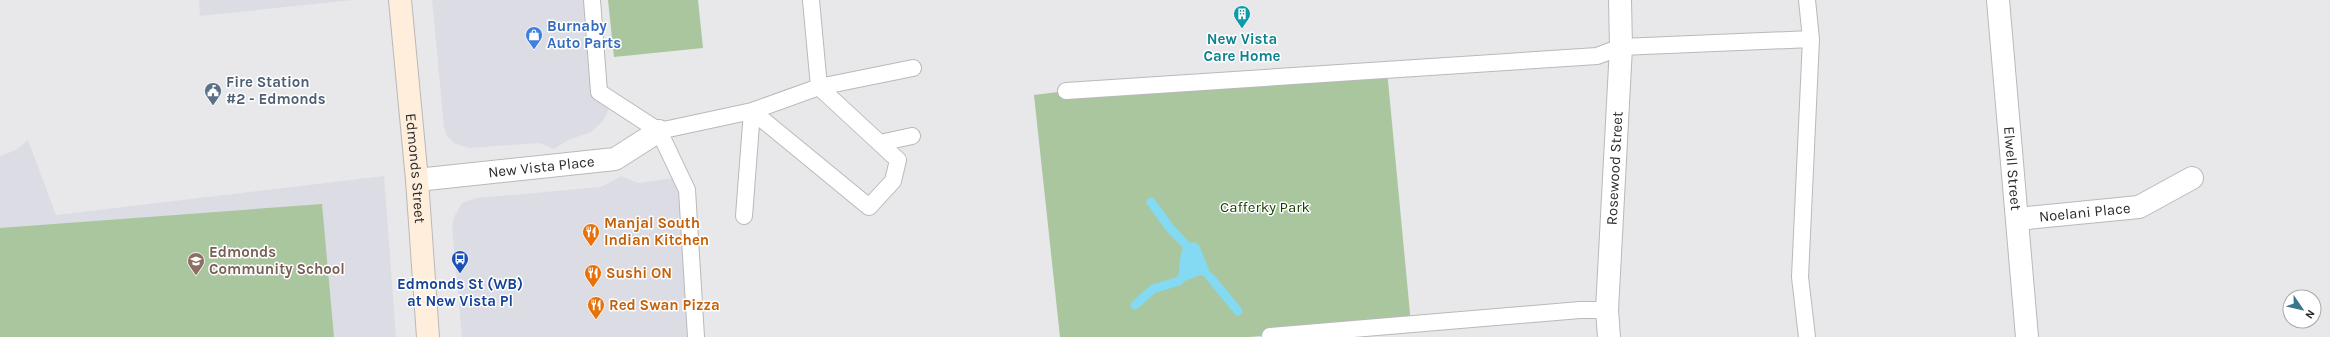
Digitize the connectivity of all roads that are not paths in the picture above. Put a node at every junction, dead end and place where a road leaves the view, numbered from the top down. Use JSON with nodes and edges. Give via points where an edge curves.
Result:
{"nodes":[{"id":1,"x":400,"y":0,"type":"edge"},
{"id":2,"x":592,"y":0,"type":"edge"},
{"id":3,"x":811,"y":0,"type":"edge"},
{"id":4,"x":1620,"y":0,"type":"edge"},
{"id":5,"x":1807,"y":0,"type":"edge"},
{"id":6,"x":1998,"y":0,"type":"edge"},
{"id":7,"x":1810,"y":39,"type":"junction"},
{"id":8,"x":1621,"y":48,"type":"junction"},
{"id":9,"x":912,"y":68,"type":"dead end"},
{"id":10,"x":819,"y":87,"type":"junction"},
{"id":11,"x":1066,"y":90,"type":"dead end"},
{"id":12,"x":752,"y":111,"type":"junction"},
{"id":13,"x":659,"y":132,"type":"junction"},
{"id":14,"x":912,"y":136,"type":"dead end"},
{"id":15,"x":880,"y":143,"type":"junction"},
{"id":16,"x":2192,"y":178,"type":"dead end"},
{"id":17,"x":417,"y":180,"type":"junction"},
{"id":18,"x":744,"y":216,"type":"dead end"},
{"id":19,"x":2017,"y":219,"type":"junction"},
{"id":20,"x":1607,"y":310,"type":"junction"},
{"id":21,"x":1270,"y":336,"type":"dead end"},
{"id":22,"x":428,"y":337,"type":"edge"},
{"id":23,"x":696,"y":337,"type":"edge"},
{"id":24,"x":1609,"y":337,"type":"edge"},
{"id":25,"x":1807,"y":337,"type":"edge"},
{"id":26,"x":2027,"y":337,"type":"edge"}],
"edges":[{"from":1,"to":17,"type":"street","name":"Edmonds Street"},
{"from":2,"to":13,"type":"lane","via":[[599,92]]},
{"from":3,"to":10,"type":"lane"},
{"from":4,"to":8,"type":"street","name":"Rosewood Street"},
{"from":5,"to":7,"type":"lane"},
{"from":6,"to":19,"type":"street","name":"Elwell Street"},
{"from":7,"to":8,"type":"lane"},
{"from":7,"to":25,"type":"lane","via":[[1800,278]]},
{"from":8,"to":11,"type":"lane","via":[[1597,56]]},
{"from":8,"to":20,"type":"street","name":"Rosewood Street"},
{"from":9,"to":10,"type":"lane"},
{"from":10,"to":12,"type":"lane"},
{"from":10,"to":15,"type":"lane"},
{"from":12,"to":13,"type":"lane"},
{"from":12,"to":15,"type":"lane","via":[[869,207],[893,181],[898,160]]},
{"from":12,"to":18,"type":"lane"},
{"from":13,"to":17,"type":"street","name":"New Vista Place","via":[[615,158]]},
{"from":13,"to":23,"type":"lane","via":[[687,190]]},
{"from":14,"to":15,"type":"lane"},
{"from":16,"to":19,"type":"street","name":"Noelani Place","via":[[2139,207]]},
{"from":17,"to":22,"type":"street","name":"Edmonds Street"},
{"from":19,"to":26,"type":"street","name":"Elwell Street"},
{"from":20,"to":21,"type":"lane","via":[[1580,310]]},
{"from":20,"to":24,"type":"street","name":"Rosewood Street"}]}
